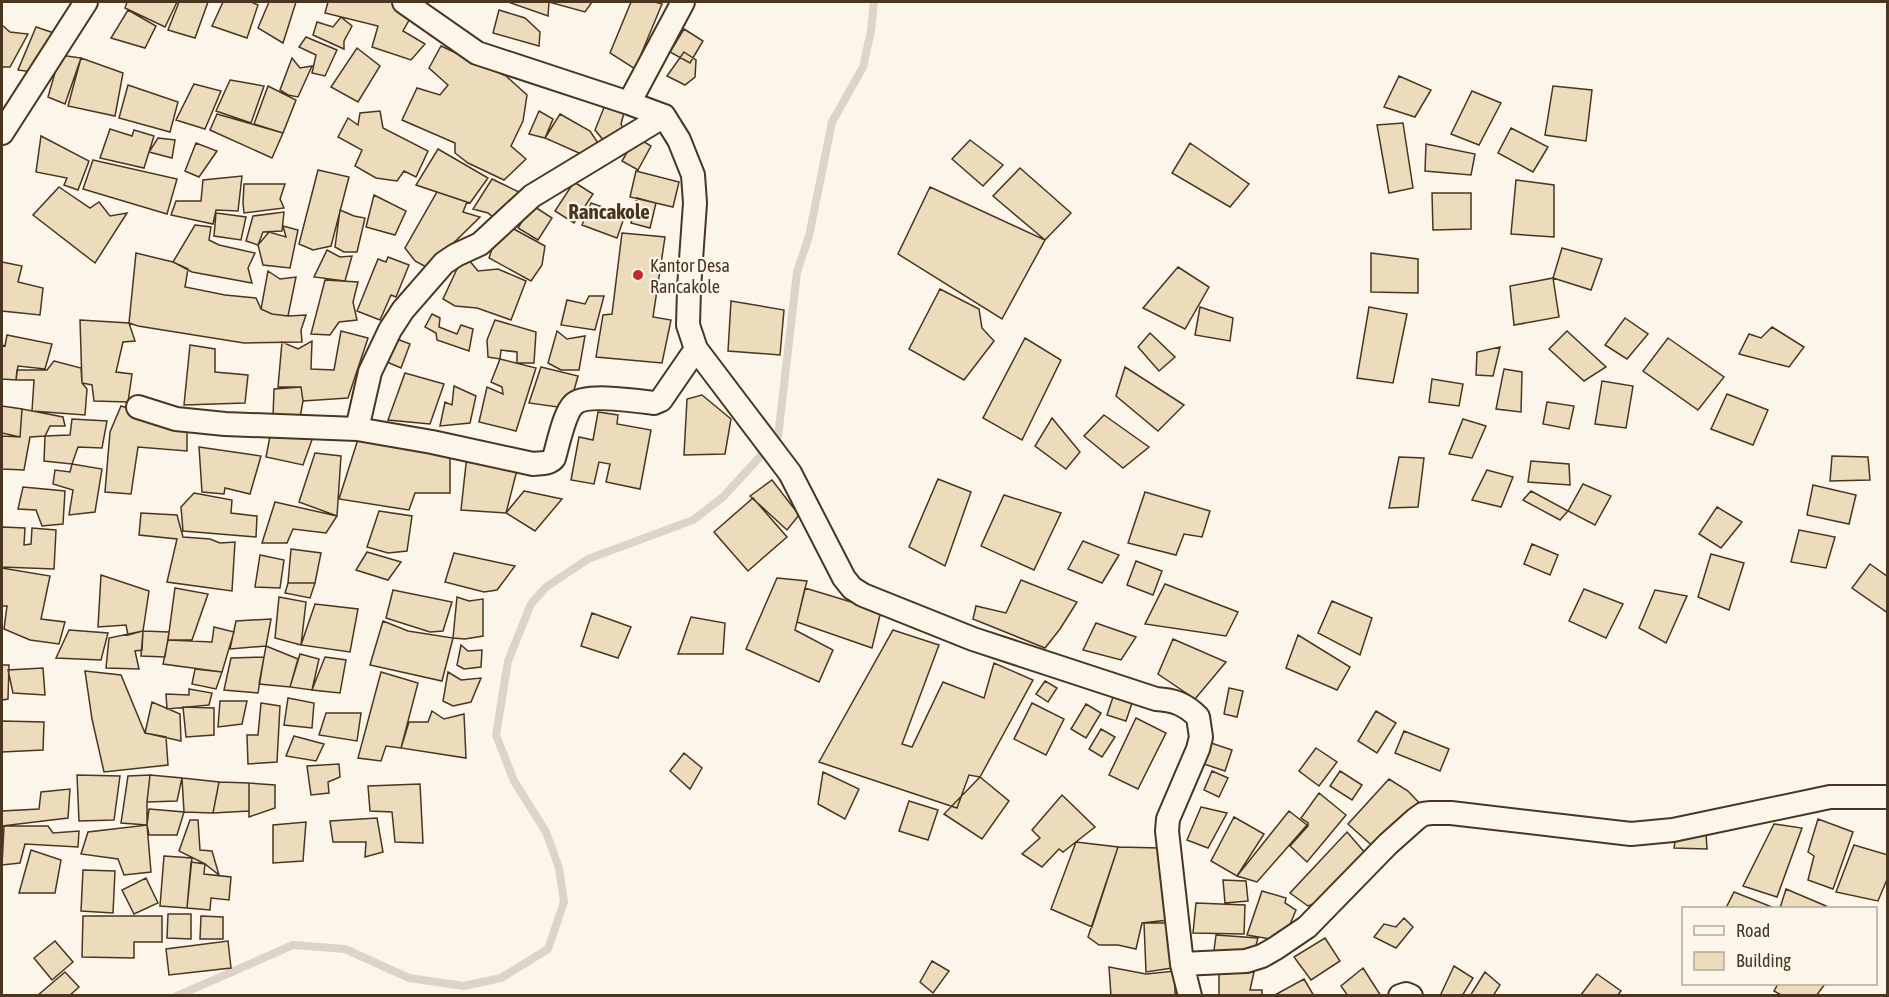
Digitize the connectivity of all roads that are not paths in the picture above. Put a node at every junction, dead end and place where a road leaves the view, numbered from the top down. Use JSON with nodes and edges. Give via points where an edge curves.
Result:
{"nodes":[{"id":1,"x":86,"y":2,"type":"edge"},
{"id":2,"x":404,"y":2,"type":"edge"},
{"id":3,"x":683,"y":2,"type":"edge"},
{"id":4,"x":629,"y":103,"type":"junction"},
{"id":5,"x":664,"y":116,"type":"junction"},
{"id":6,"x":2,"y":133,"type":"edge"},
{"id":7,"x":696,"y":349,"type":"junction"},
{"id":8,"x":138,"y":408,"type":"dead end"},
{"id":9,"x":357,"y":429,"type":"junction"},
{"id":10,"x":1887,"y":797,"type":"edge"},
{"id":11,"x":1182,"y":964,"type":"junction"},
{"id":12,"x":1190,"y":996,"type":"edge"},
{"id":13,"x":1400,"y":996,"type":"edge"},
{"id":14,"x":1411,"y":996,"type":"edge"}],
"edges":[{"from":1,"to":6,"type":"street"},
{"from":2,"to":4,"type":"street","via":[[477,53]]},
{"from":3,"to":4,"type":"street"},
{"from":4,"to":5,"type":"street"},
{"from":5,"to":7,"type":"street","via":[[693,175],[688,325]]},
{"from":5,"to":9,"type":"street","via":[[532,196],[480,244],[444,263],[390,330],[370,372]]},
{"from":7,"to":9,"type":"street","via":[[661,400],[654,403],[599,398],[573,405],[554,458],[545,463],[533,464]]},
{"from":7,"to":11,"type":"street","via":[[790,473],[843,578],[852,588],[973,639],[1156,699],[1183,704],[1198,717],[1198,749],[1168,819],[1167,842]]},
{"from":8,"to":9,"type":"street","via":[[176,419],[225,424]]},
{"from":10,"to":11,"type":"street","via":[[1830,797],[1673,830],[1631,834],[1451,813],[1423,814],[1307,927],[1276,948],[1246,961]]},
{"from":11,"to":12,"type":"street"},
{"from":13,"to":14,"type":"street"}]}
